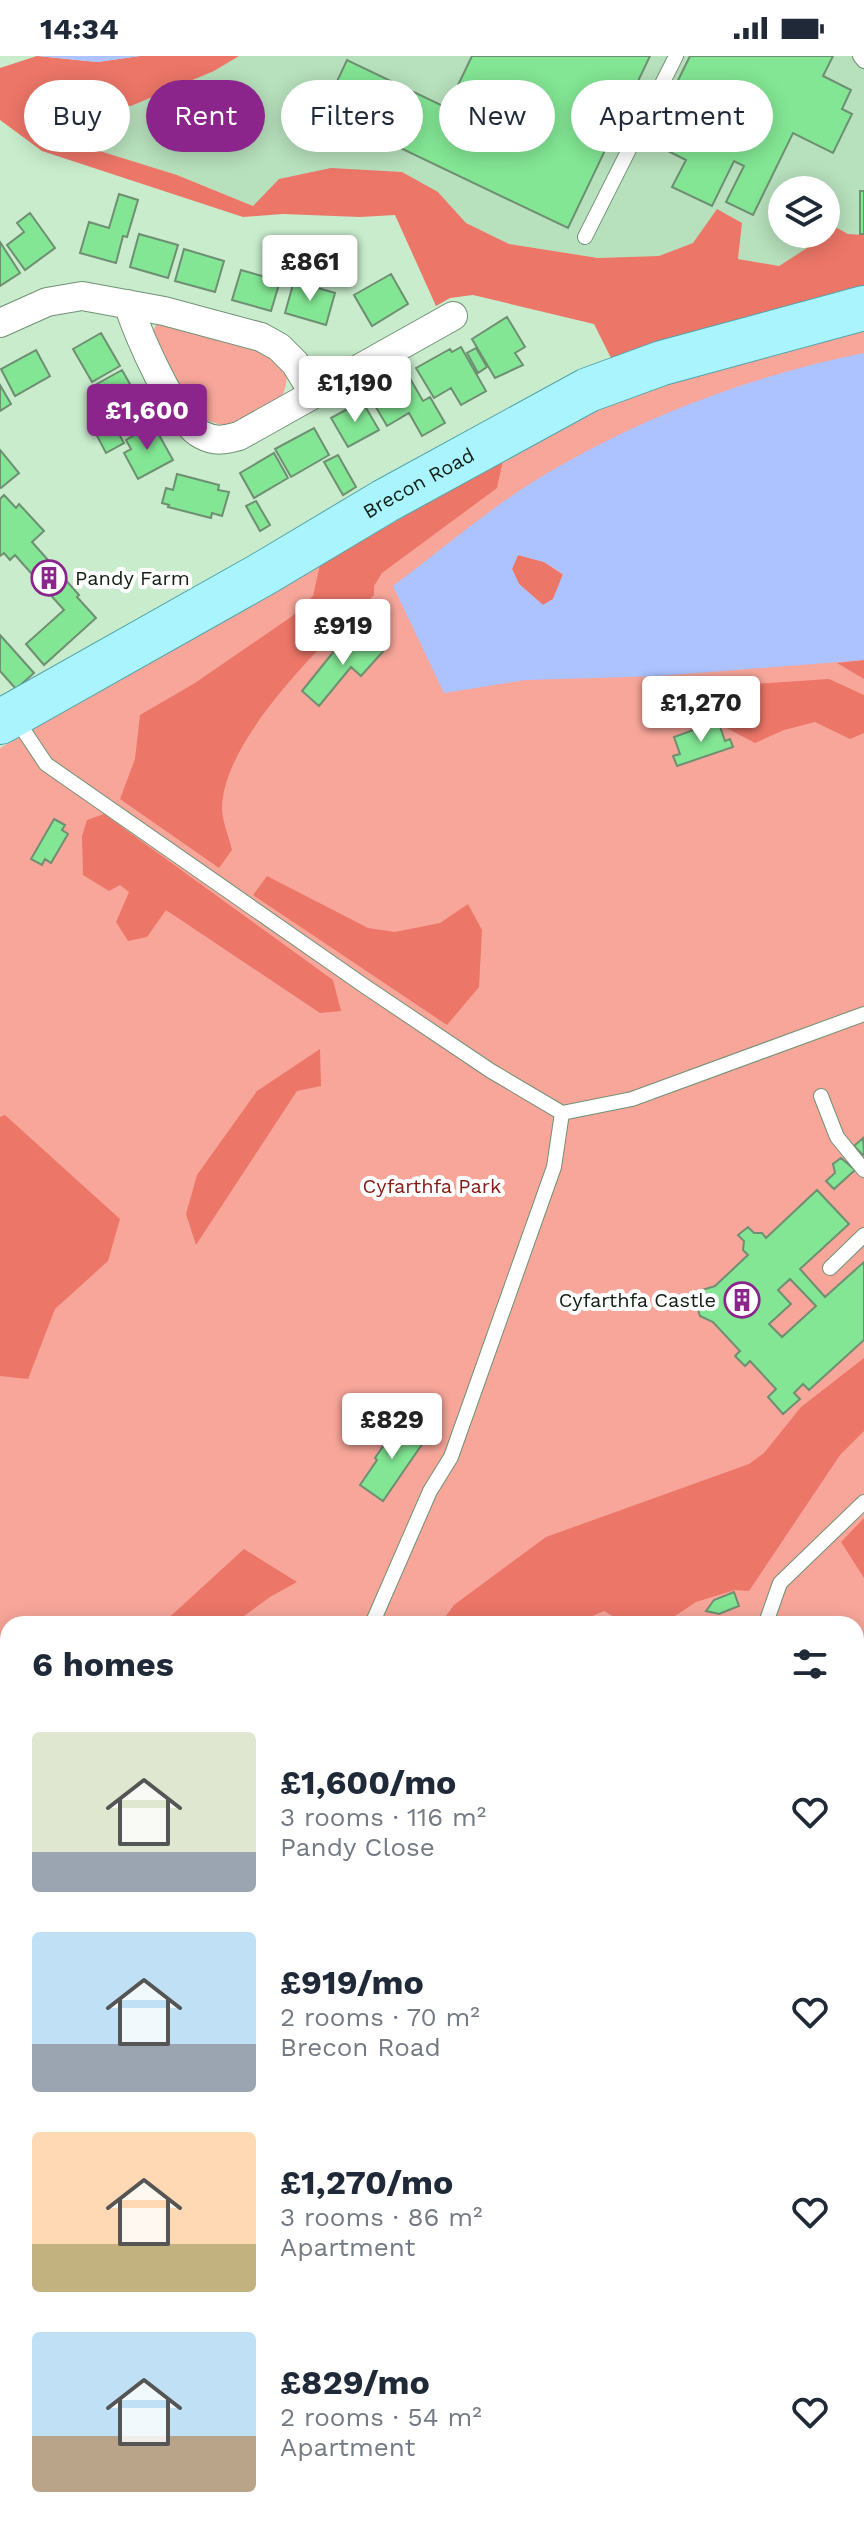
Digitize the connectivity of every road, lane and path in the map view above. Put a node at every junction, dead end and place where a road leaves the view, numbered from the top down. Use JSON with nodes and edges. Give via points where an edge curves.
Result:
{"nodes":[{"id":1,"x":676,"y":56,"type":"edge"},
{"id":2,"x":585,"y":237,"type":"dead end"},
{"id":3,"x":128,"y":304,"type":"junction"},
{"id":4,"x":864,"y":308,"type":"edge"},
{"id":5,"x":453,"y":316,"type":"dead end"},
{"id":6,"x":0,"y":323,"type":"edge"},
{"id":7,"x":314,"y":394,"type":"junction"},
{"id":8,"x":7,"y":719,"type":"edge"},
{"id":9,"x":864,"y":1014,"type":"edge"},
{"id":10,"x":821,"y":1096,"type":"dead end"},
{"id":11,"x":562,"y":1113,"type":"junction"},
{"id":12,"x":864,"y":1170,"type":"edge"},
{"id":13,"x":864,"y":1235,"type":"edge"},
{"id":14,"x":830,"y":1268,"type":"dead end"},
{"id":15,"x":864,"y":1502,"type":"edge"},
{"id":16,"x":375,"y":1616,"type":"edge"},
{"id":17,"x":768,"y":1616,"type":"edge"}],
"edges":[{"from":1,"to":2,"type":"lane"},
{"from":3,"to":6,"type":"street","via":[[82,296],[47,302]]},
{"from":3,"to":7,"type":"street","via":[[261,337],[295,363]]},
{"from":3,"to":7,"type":"street","via":[[140,340],[187,423],[201,435],[220,441],[239,436]]},
{"from":4,"to":8,"type":"main road","name":"Brecon Road","via":[[662,363],[588,390]]},
{"from":5,"to":7,"type":"street"},
{"from":8,"to":11,"type":"lane","via":[[46,764],[366,987]]},
{"from":9,"to":11,"type":"lane","via":[[632,1099]]},
{"from":10,"to":12,"type":"lane","via":[[837,1137]]},
{"from":11,"to":16,"type":"lane","via":[[554,1167],[451,1457],[430,1491]]},
{"from":13,"to":14,"type":"lane"},
{"from":15,"to":17,"type":"lane","via":[[780,1583]]}]}
